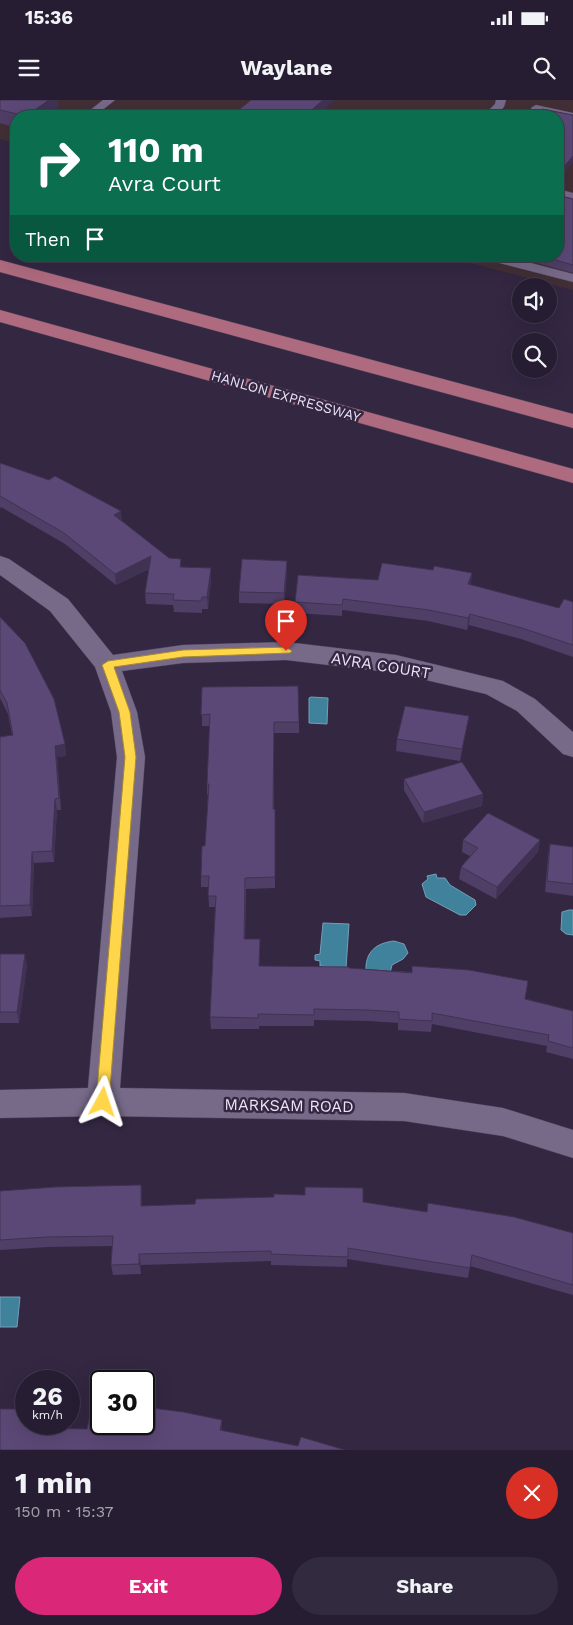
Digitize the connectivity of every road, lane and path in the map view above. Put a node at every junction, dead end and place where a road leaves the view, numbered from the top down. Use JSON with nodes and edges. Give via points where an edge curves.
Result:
{"nodes":[{"id":1,"x":105,"y":101,"type":"edge"},
{"id":2,"x":536,"y":108,"type":"dead end"},
{"id":3,"x":95,"y":110,"type":"edge"},
{"id":4,"x":545,"y":110,"type":"edge"},
{"id":5,"x":511,"y":262,"type":"edge"},
{"id":6,"x":0,"y":266,"type":"edge"},
{"id":7,"x":573,"y":278,"type":"edge"},
{"id":8,"x":0,"y":316,"type":"edge"},
{"id":9,"x":573,"y":421,"type":"edge"},
{"id":10,"x":573,"y":476,"type":"edge"},
{"id":11,"x":0,"y":564,"type":"edge"},
{"id":12,"x":108,"y":665,"type":"junction"},
{"id":13,"x":573,"y":746,"type":"edge"},
{"id":14,"x":103,"y":1102,"type":"junction"},
{"id":15,"x":0,"y":1104,"type":"edge"},
{"id":16,"x":573,"y":1144,"type":"edge"}],
"edges":[{"from":1,"to":3,"type":"lane"},
{"from":2,"to":4,"type":"lane"},
{"from":5,"to":7,"type":"lane"},
{"from":6,"to":9,"type":"highway"},
{"from":8,"to":10,"type":"highway","name":"HANLON EXPRESSWAY"},
{"from":11,"to":12,"type":"street","via":[[60,605]]},
{"from":12,"to":13,"type":"street","name":"AVRA COURT","via":[[183,654],[286,651],[396,664],[494,687],[526,705]]},
{"from":12,"to":14,"type":"street","via":[[124,712],[131,757]]},
{"from":14,"to":15,"type":"street","name":"MARKSAM ROAD"},
{"from":14,"to":16,"type":"street","name":"MARKSAM ROAD","via":[[404,1107],[504,1122]]}]}
